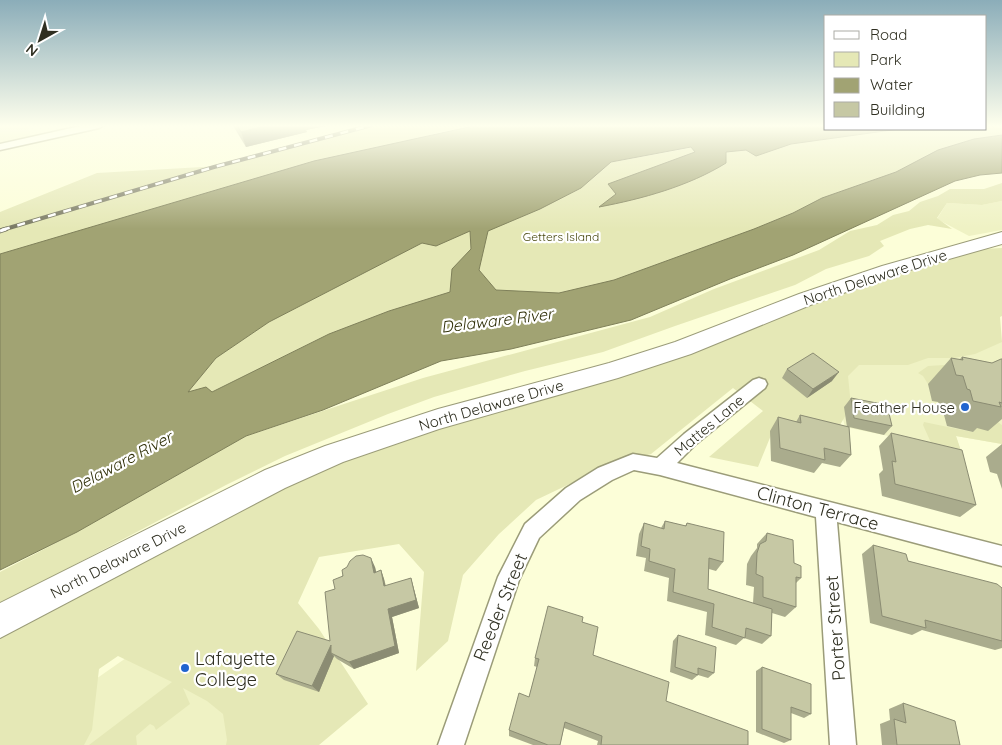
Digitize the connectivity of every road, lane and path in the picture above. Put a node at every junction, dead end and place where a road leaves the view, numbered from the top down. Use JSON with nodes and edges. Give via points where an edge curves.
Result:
{"nodes":[{"id":1,"x":1002,"y":238,"type":"edge"},
{"id":2,"x":759,"y":384,"type":"dead end"},
{"id":3,"x":633,"y":462,"type":"joint"},
{"id":4,"x":660,"y":466,"type":"junction"},
{"id":5,"x":826,"y":511,"type":"junction"},
{"id":6,"x":1002,"y":556,"type":"edge"},
{"id":7,"x":0,"y":621,"type":"edge"},
{"id":8,"x":451,"y":745,"type":"edge"},
{"id":9,"x":843,"y":745,"type":"edge"}],
"edges":[{"from":1,"to":7,"type":"main road","name":"North Delaware Drive","via":[[888,270],[683,348],[610,372],[438,419],[334,454],[275,479]]},
{"from":2,"to":4,"type":"street","name":"Mattes Lane"},
{"from":3,"to":4,"type":"street","name":"Clinton Terrace"},
{"from":3,"to":8,"type":"street","name":"Reeder Street","via":[[604,474],[573,494],[532,531],[508,577]]},
{"from":4,"to":5,"type":"street","name":"Clinton Terrace"},
{"from":5,"to":6,"type":"street","name":"Clinton Terrace"},
{"from":5,"to":9,"type":"street","name":"Porter Street"}]}
